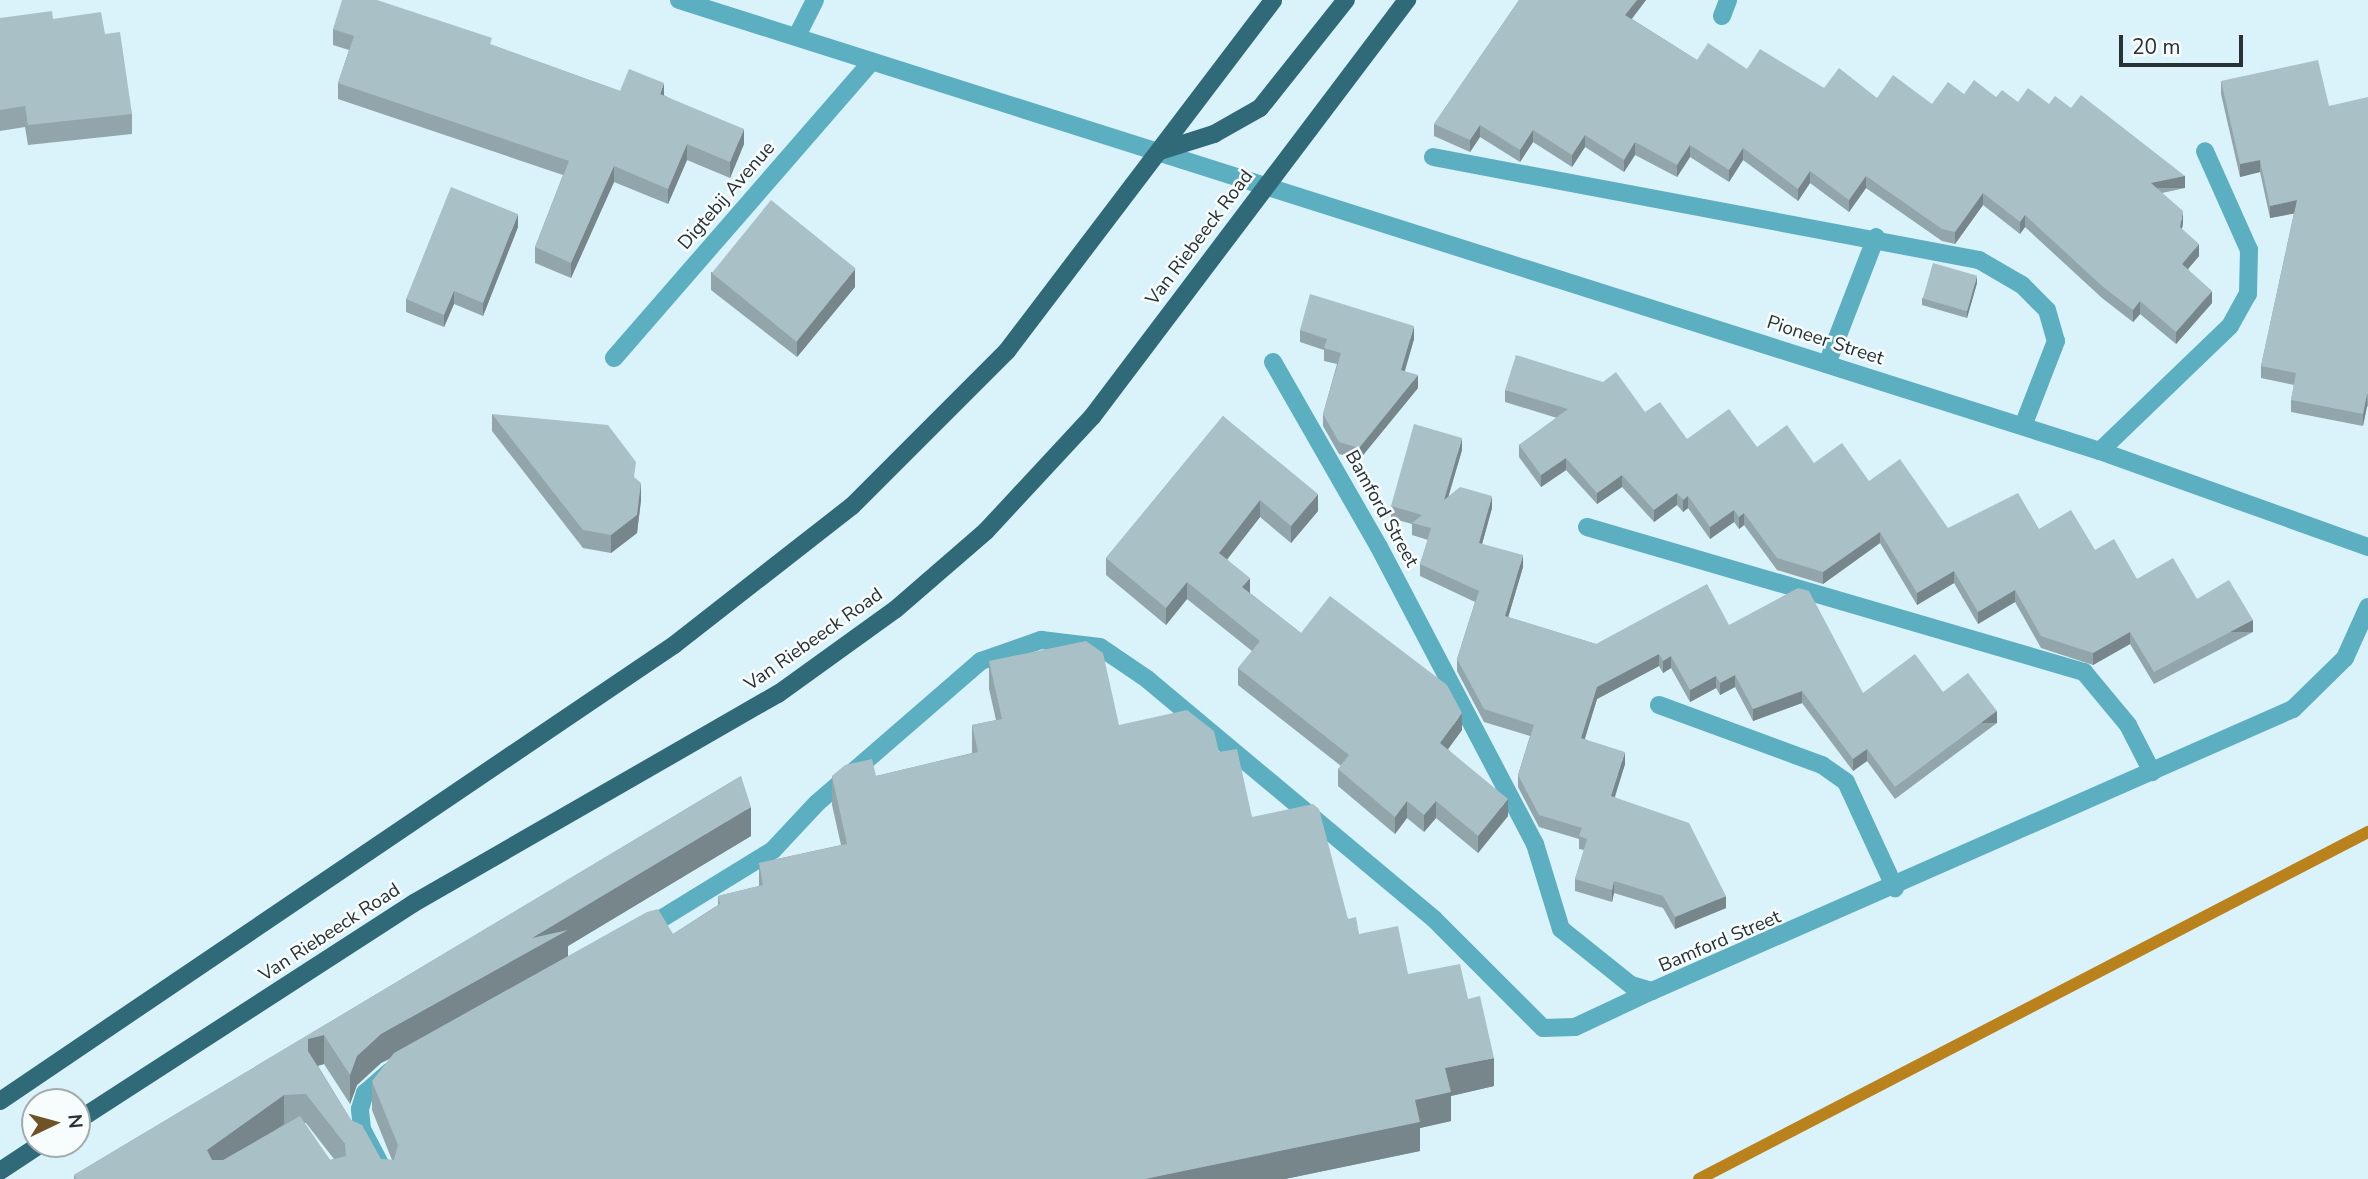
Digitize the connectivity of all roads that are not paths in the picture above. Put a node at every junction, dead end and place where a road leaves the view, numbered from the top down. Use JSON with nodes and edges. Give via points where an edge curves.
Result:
{"nodes":[{"id":1,"x":679,"y":0,"type":"edge"},
{"id":2,"x":815,"y":0,"type":"edge"},
{"id":3,"x":1273,"y":0,"type":"edge"},
{"id":4,"x":1346,"y":0,"type":"edge"},
{"id":5,"x":1407,"y":0,"type":"edge"},
{"id":6,"x":797,"y":36,"type":"junction"},
{"id":7,"x":873,"y":61,"type":"junction"},
{"id":8,"x":1160,"y":151,"type":"junction"},
{"id":9,"x":2206,"y":151,"type":"dead end"},
{"id":10,"x":1433,"y":157,"type":"dead end"},
{"id":11,"x":1266,"y":185,"type":"junction"},
{"id":12,"x":1876,"y":237,"type":"junction"},
{"id":13,"x":614,"y":358,"type":"dead end"},
{"id":14,"x":1273,"y":362,"type":"dead end"},
{"id":15,"x":1827,"y":364,"type":"junction"},
{"id":16,"x":2023,"y":426,"type":"junction"},
{"id":17,"x":2100,"y":451,"type":"junction"},
{"id":18,"x":1587,"y":527,"type":"dead end"},
{"id":19,"x":2368,"y":547,"type":"edge"},
{"id":20,"x":2368,"y":607,"type":"edge"},
{"id":21,"x":1659,"y":705,"type":"dead end"},
{"id":22,"x":2152,"y":772,"type":"junction"},
{"id":23,"x":1895,"y":888,"type":"junction"},
{"id":24,"x":622,"y":942,"type":"edge"},
{"id":25,"x":1652,"y":991,"type":"junction"},
{"id":26,"x":410,"y":1059,"type":"edge"},
{"id":27,"x":0,"y":1101,"type":"edge"},
{"id":28,"x":340,"y":1109,"type":"edge"},
{"id":29,"x":91,"y":1112,"type":"edge"},
{"id":30,"x":21,"y":1157,"type":"edge"},
{"id":31,"x":0,"y":1171,"type":"edge"},
{"id":32,"x":385,"y":1179,"type":"edge"}],
"edges":[{"from":1,"to":6,"type":"street"},
{"from":2,"to":6,"type":"street"},
{"from":3,"to":8,"type":"main road"},
{"from":4,"to":8,"type":"main road","via":[[1260,108],[1214,134]]},
{"from":5,"to":11,"type":"main road","name":"Van Riebeeck Road"},
{"from":6,"to":7,"type":"street"},
{"from":7,"to":8,"type":"street"},
{"from":7,"to":13,"type":"street","name":"Digtebij Avenue"},
{"from":8,"to":11,"type":"street","name":"Pioneer Street"},
{"from":8,"to":27,"type":"main road","via":[[1007,351],[852,506],[674,645]]},
{"from":9,"to":17,"type":"street","via":[[2249,250],[2248,294],[2230,326]]},
{"from":10,"to":12,"type":"street"},
{"from":11,"to":15,"type":"street","name":"Pioneer Street"},
{"from":11,"to":29,"type":"main road","name":"Van Riebeeck Road","via":[[1092,417],[986,531],[896,609],[778,694],[414,904]]},
{"from":12,"to":15,"type":"street"},
{"from":12,"to":16,"type":"street","via":[[1979,260],[2022,285],[2047,310],[2056,341]]},
{"from":14,"to":25,"type":"street","name":"Bamford Street","via":[[1380,547],[1535,844],[1560,929],[1631,985]]},
{"from":15,"to":16,"type":"street","name":"Pioneer Street"},
{"from":16,"to":17,"type":"street","name":"Pioneer Street"},
{"from":17,"to":19,"type":"street","name":"Pioneer Street"},
{"from":18,"to":22,"type":"street","via":[[2084,672],[2127,724]]},
{"from":20,"to":22,"type":"street","name":"Bamford Street","via":[[2322,687],[2293,709]]},
{"from":21,"to":23,"type":"street","via":[[1822,765],[1846,782]]},
{"from":22,"to":23,"type":"street","name":"Bamford Street"},
{"from":23,"to":25,"type":"street","name":"Bamford Street"},
{"from":24,"to":25,"type":"street","via":[[773,850],[817,803],[981,661],[1041,640],[1100,647],[1147,679],[1434,919],[1543,1028],[1575,1027]]},
{"from":26,"to":32,"type":"street","via":[[365,1093],[360,1109],[362,1129]]},
{"from":28,"to":32,"type":"street"},
{"from":30,"to":31,"type":"main road"}]}
